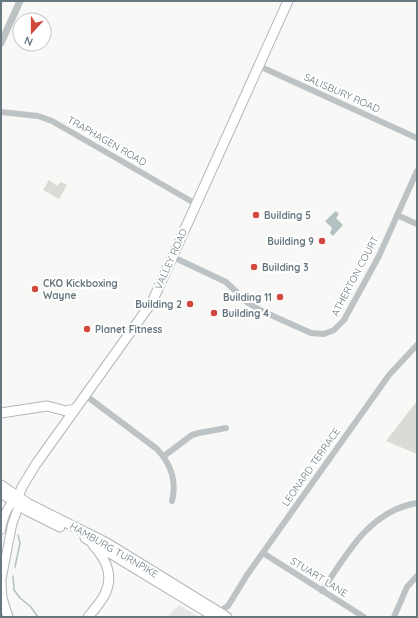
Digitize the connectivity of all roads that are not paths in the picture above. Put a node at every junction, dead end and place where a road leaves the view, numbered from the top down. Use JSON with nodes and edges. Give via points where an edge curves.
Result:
{"nodes":[{"id":1,"x":20,"y":1,"type":"edge"},
{"id":2,"x":288,"y":1,"type":"edge"},
{"id":3,"x":3,"y":31,"type":"edge"},
{"id":4,"x":1,"y":43,"type":"edge"},
{"id":5,"x":259,"y":66,"type":"junction"},
{"id":6,"x":1,"y":112,"type":"edge"},
{"id":7,"x":417,"y":138,"type":"edge"},
{"id":8,"x":417,"y":171,"type":"edge"},
{"id":9,"x":196,"y":204,"type":"junction"},
{"id":10,"x":397,"y":215,"type":"junction"},
{"id":11,"x":417,"y":224,"type":"edge"},
{"id":12,"x":173,"y":257,"type":"junction"},
{"id":13,"x":417,"y":344,"type":"edge"},
{"id":14,"x":85,"y":395,"type":"junction"},
{"id":15,"x":38,"y":408,"type":"junction"},
{"id":16,"x":75,"y":410,"type":"junction"},
{"id":17,"x":1,"y":413,"type":"edge"},
{"id":18,"x":68,"y":419,"type":"junction"},
{"id":19,"x":226,"y":428,"type":"dead end"},
{"id":20,"x":164,"y":456,"type":"junction"},
{"id":21,"x":1,"y":484,"type":"edge"},
{"id":22,"x":1,"y":493,"type":"edge"},
{"id":23,"x":16,"y":501,"type":"junction"},
{"id":24,"x":172,"y":501,"type":"dead end"},
{"id":25,"x":417,"y":503,"type":"edge"},
{"id":26,"x":1,"y":530,"type":"edge"},
{"id":27,"x":88,"y":540,"type":"junction"},
{"id":28,"x":263,"y":553,"type":"junction"},
{"id":29,"x":417,"y":576,"type":"edge"},
{"id":30,"x":1,"y":582,"type":"edge"},
{"id":31,"x":322,"y":591,"type":"junction"},
{"id":32,"x":223,"y":614,"type":"edge"},
{"id":33,"x":8,"y":617,"type":"edge"},
{"id":34,"x":88,"y":617,"type":"edge"},
{"id":35,"x":364,"y":617,"type":"edge"},
{"id":36,"x":394,"y":617,"type":"edge"}],
"edges":[{"from":1,"to":3,"type":"street"},
{"from":2,"to":5,"type":"main road","name":"VALLEY ROAD"},
{"from":3,"to":4,"type":"street"},
{"from":5,"to":7,"type":"street","name":"SALISBURY ROAD"},
{"from":5,"to":9,"type":"main road","name":"VALLEY ROAD"},
{"from":6,"to":9,"type":"street","name":"TRAPHAGEN ROAD","via":[[38,116],[52,121]]},
{"from":8,"to":10,"type":"street","name":"ATHERTON COURT"},
{"from":9,"to":12,"type":"main road","name":"VALLEY ROAD"},
{"from":10,"to":11,"type":"street"},
{"from":10,"to":12,"type":"street","name":"ATHERTON COURT","via":[[373,267],[344,320],[334,330],[324,334],[311,333],[262,311],[248,303],[226,282]]},
{"from":12,"to":14,"type":"main road","name":"VALLEY ROAD","via":[[152,302]]},
{"from":13,"to":28,"type":"street","name":"LEONARD TERRACE","via":[[389,374]]},
{"from":14,"to":16,"type":"main road","name":"VALLEY ROAD"},
{"from":14,"to":20,"type":"street"},
{"from":15,"to":16,"type":"main road","via":[[47,406]]},
{"from":15,"to":17,"type":"main road"},
{"from":15,"to":18,"type":"main road","via":[[52,410]]},
{"from":16,"to":18,"type":"main road","name":"VALLEY ROAD"},
{"from":18,"to":23,"type":"main road","name":"VALLEY ROAD","via":[[30,474]]},
{"from":19,"to":20,"type":"street","via":[[192,435]]},
{"from":20,"to":24,"type":"street","via":[[173,475],[175,492]]},
{"from":21,"to":23,"type":"main road","name":"HAMBURG TURNPIKE"},
{"from":22,"to":23,"type":"main road"},
{"from":23,"to":26,"type":"main road","name":"VALLEY ROAD","via":[[5,513]]},
{"from":23,"to":27,"type":"main road","via":[[44,519]]},
{"from":23,"to":30,"type":"main road","name":"VALLEY ROAD"},
{"from":23,"to":32,"type":"main road","name":"HAMBURG TURNPIKE","via":[[39,509],[107,543]]},
{"from":25,"to":31,"type":"street","via":[[396,509],[371,525],[354,543]]},
{"from":27,"to":32,"type":"main road"},
{"from":27,"to":34,"type":"main road","via":[[107,563],[108,581],[105,594]]},
{"from":28,"to":31,"type":"street","name":"STUART LANE"},
{"from":28,"to":32,"type":"street","name":"LEONARD TERRACE"},
{"from":29,"to":36,"type":"street","via":[[403,594]]},
{"from":30,"to":33,"type":"main road","via":[[2,598]]},
{"from":31,"to":35,"type":"street","name":"STUART LANE"}]}
